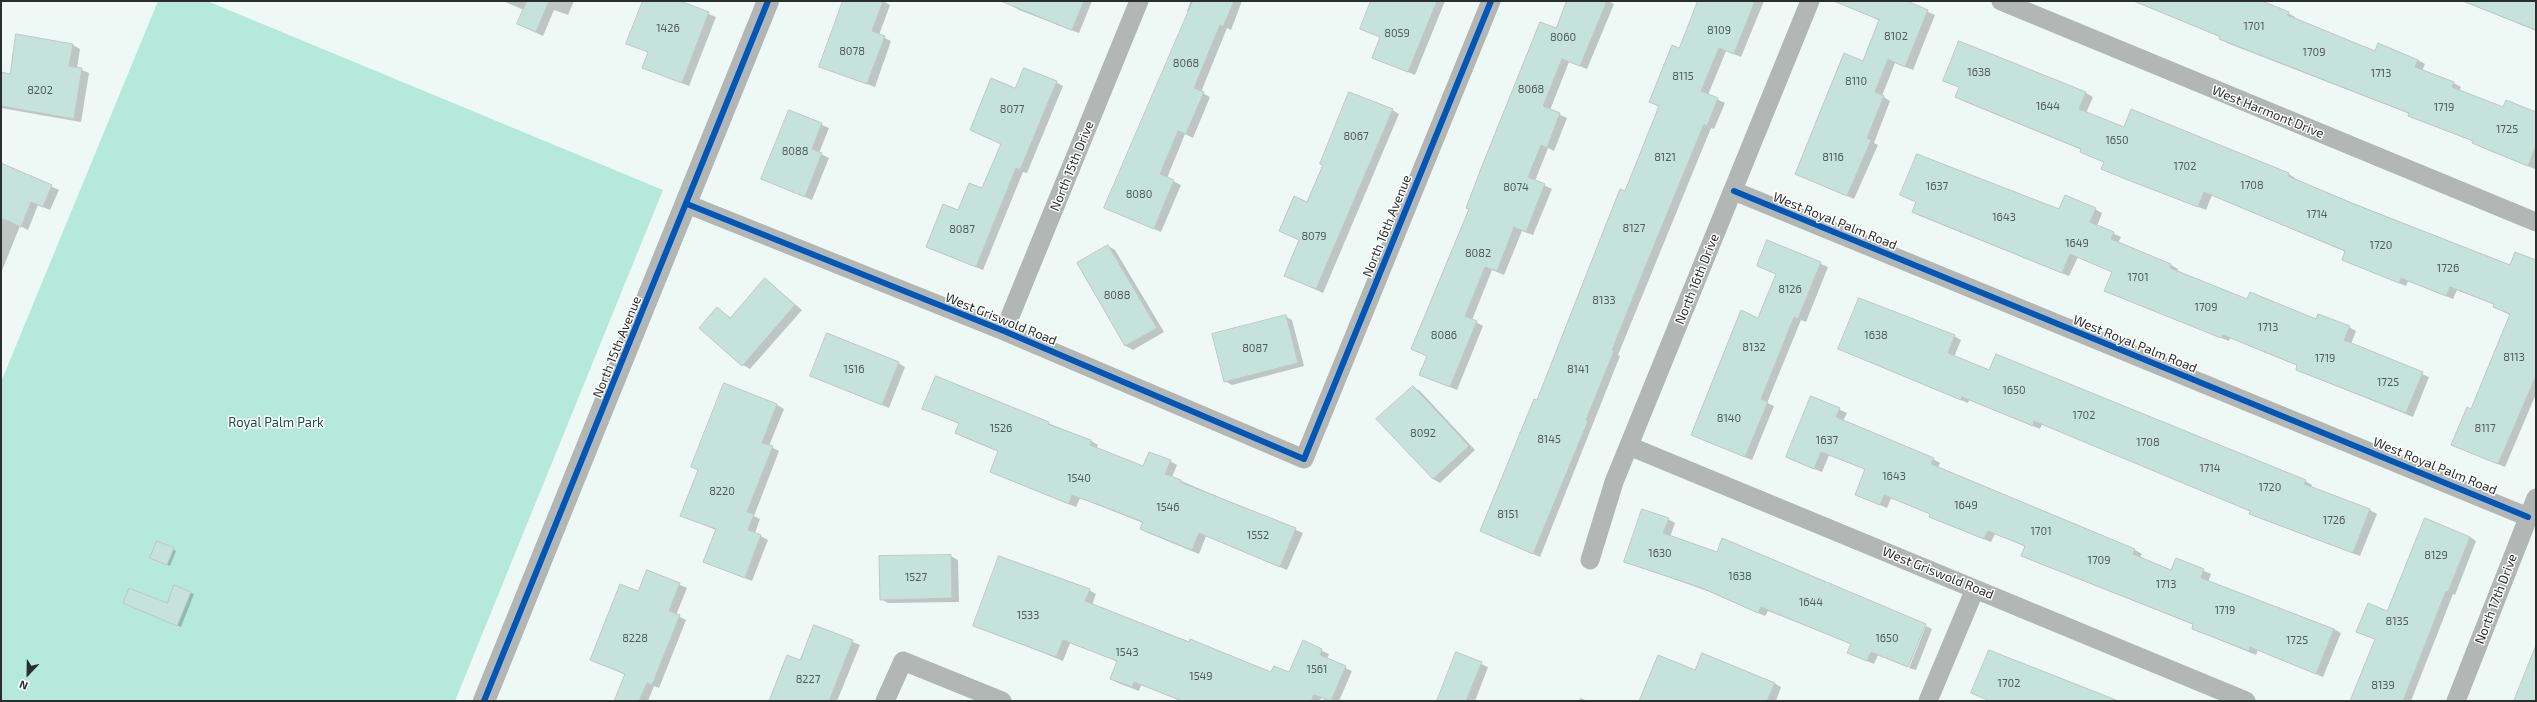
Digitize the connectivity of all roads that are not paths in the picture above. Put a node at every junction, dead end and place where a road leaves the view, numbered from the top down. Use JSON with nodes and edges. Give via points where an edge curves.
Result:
{"nodes":[{"id":1,"x":768,"y":1,"type":"edge"},
{"id":2,"x":1140,"y":1,"type":"edge"},
{"id":3,"x":1490,"y":1,"type":"edge"},
{"id":4,"x":1810,"y":1,"type":"edge"},
{"id":5,"x":2001,"y":1,"type":"edge"},
{"id":6,"x":1734,"y":191,"type":"junction"},
{"id":7,"x":688,"y":204,"type":"junction"},
{"id":8,"x":2536,"y":222,"type":"edge"},
{"id":9,"x":1004,"y":331,"type":"junction"},
{"id":10,"x":1629,"y":446,"type":"junction"},
{"id":11,"x":1304,"y":459,"type":"joint"},
{"id":12,"x":2536,"y":498,"type":"edge"},
{"id":13,"x":2528,"y":516,"type":"junction"},
{"id":14,"x":1590,"y":560,"type":"dead end"},
{"id":15,"x":1975,"y":589,"type":"junction"},
{"id":16,"x":484,"y":701,"type":"edge"},
{"id":17,"x":886,"y":701,"type":"edge"},
{"id":18,"x":1002,"y":701,"type":"edge"},
{"id":19,"x":1928,"y":701,"type":"edge"},
{"id":20,"x":2246,"y":701,"type":"edge"},
{"id":21,"x":2456,"y":701,"type":"edge"}],
"edges":[{"from":1,"to":7,"type":"street","name":"North 15th Avenue"},
{"from":2,"to":9,"type":"street","name":"North 15th Drive"},
{"from":3,"to":11,"type":"street","name":"North 16th Avenue"},
{"from":4,"to":6,"type":"street","name":"North 16th Drive"},
{"from":5,"to":8,"type":"street","name":"West Harmont Drive"},
{"from":6,"to":10,"type":"street","name":"North 16th Drive"},
{"from":6,"to":13,"type":"street","name":"West Royal Palm Road"},
{"from":7,"to":9,"type":"street","name":"West Griswold Road"},
{"from":7,"to":16,"type":"street","name":"North 15th Avenue"},
{"from":9,"to":11,"type":"street","name":"West Griswold Road"},
{"from":10,"to":14,"type":"street","name":"North 16th Drive","via":[[1614,482]]},
{"from":10,"to":15,"type":"street","name":"West Griswold Road"},
{"from":12,"to":13,"type":"street","name":"North 17th Drive"},
{"from":13,"to":21,"type":"street","name":"North 17th Drive"},
{"from":15,"to":19,"type":"street"},
{"from":15,"to":20,"type":"street","name":"West Griswold Road"},
{"from":17,"to":18,"type":"street","via":[[903,661]]}]}
